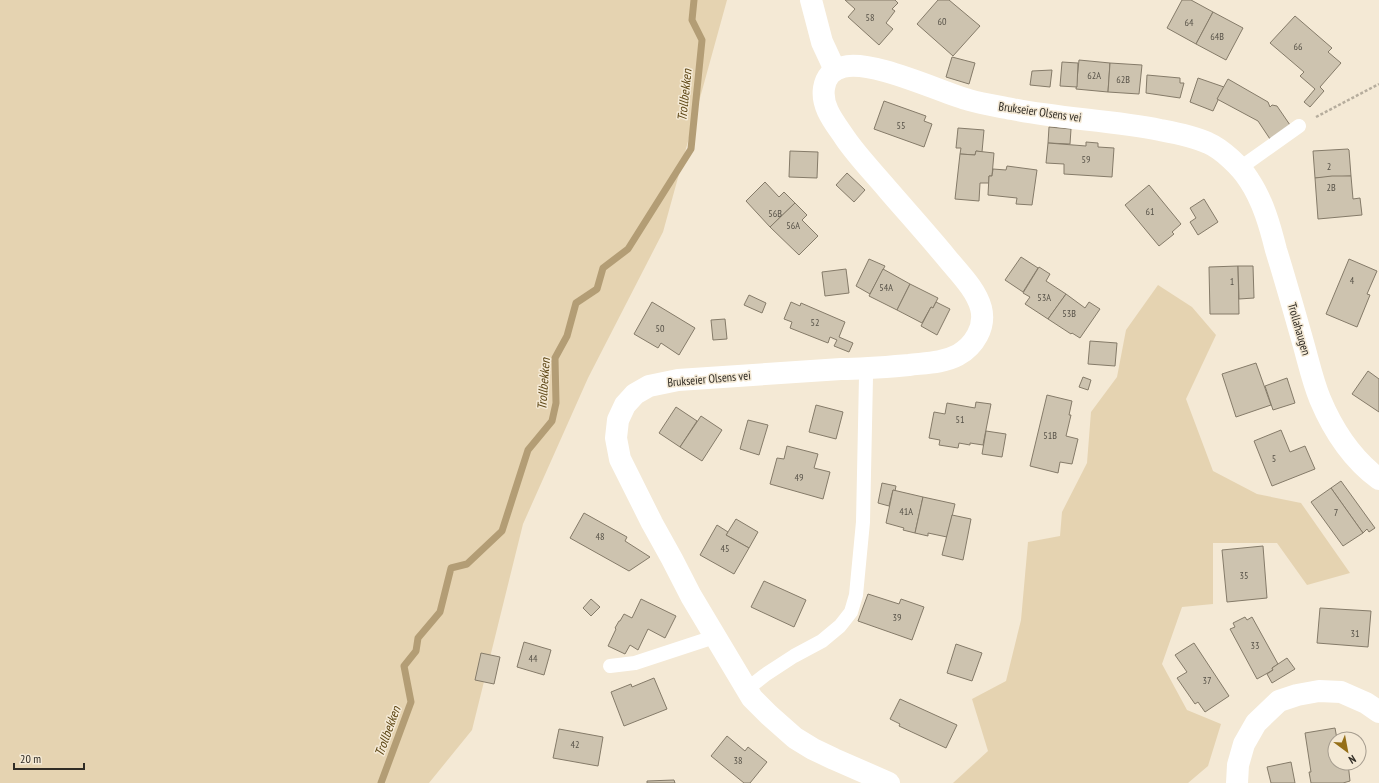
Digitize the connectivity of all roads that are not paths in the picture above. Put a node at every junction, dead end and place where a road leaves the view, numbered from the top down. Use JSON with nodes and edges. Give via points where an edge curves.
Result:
{"nodes":[{"id":1,"x":811,"y":0,"type":"edge"},
{"id":2,"x":835,"y":70,"type":"junction"},
{"id":3,"x":1299,"y":126,"type":"road end"},
{"id":4,"x":1240,"y":168,"type":"junction"},
{"id":5,"x":864,"y":369,"type":"junction"},
{"id":6,"x":1379,"y":479,"type":"edge"},
{"id":7,"x":714,"y":636,"type":"junction"},
{"id":8,"x":610,"y":666,"type":"dead end"},
{"id":9,"x":747,"y":689,"type":"junction"},
{"id":10,"x":1379,"y":712,"type":"edge"},
{"id":11,"x":889,"y":783,"type":"edge"},
{"id":12,"x":1237,"y":783,"type":"edge"}],
"edges":[{"from":1,"to":2,"type":"street","via":[[822,42]]},
{"from":2,"to":4,"type":"street","name":"Brukseier Olsens vei","via":[[849,65],[872,68],[977,102],[1015,110],[1184,134],[1210,144]]},
{"from":2,"to":5,"type":"street","name":"Brukseier Olsens vei","via":[[829,74],[823,96],[831,118],[855,152],[966,281],[977,298],[982,317],[978,336],[958,355],[939,362]]},
{"from":3,"to":4,"type":"lane"},
{"from":4,"to":6,"type":"street","name":"Trollahaugen","via":[[1250,181],[1270,228],[1320,399],[1345,445],[1363,466]]},
{"from":5,"to":7,"type":"street","name":"Brukseier Olsens vei","via":[[678,380],[649,386],[635,394],[625,405],[616,429],[620,459]]},
{"from":5,"to":9,"type":"lane","via":[[866,377],[863,522],[856,595],[851,612],[840,626],[822,641],[765,674]]},
{"from":7,"to":8,"type":"lane","via":[[634,663]]},
{"from":7,"to":9,"type":"street","name":"Brukseier Olsens vei"},
{"from":9,"to":11,"type":"street","name":"Brukseier Olsens vei","via":[[752,698],[795,738]]},
{"from":10,"to":12,"type":"street","via":[[1341,692],[1319,691],[1280,701],[1256,723],[1244,744],[1238,765]]}]}
